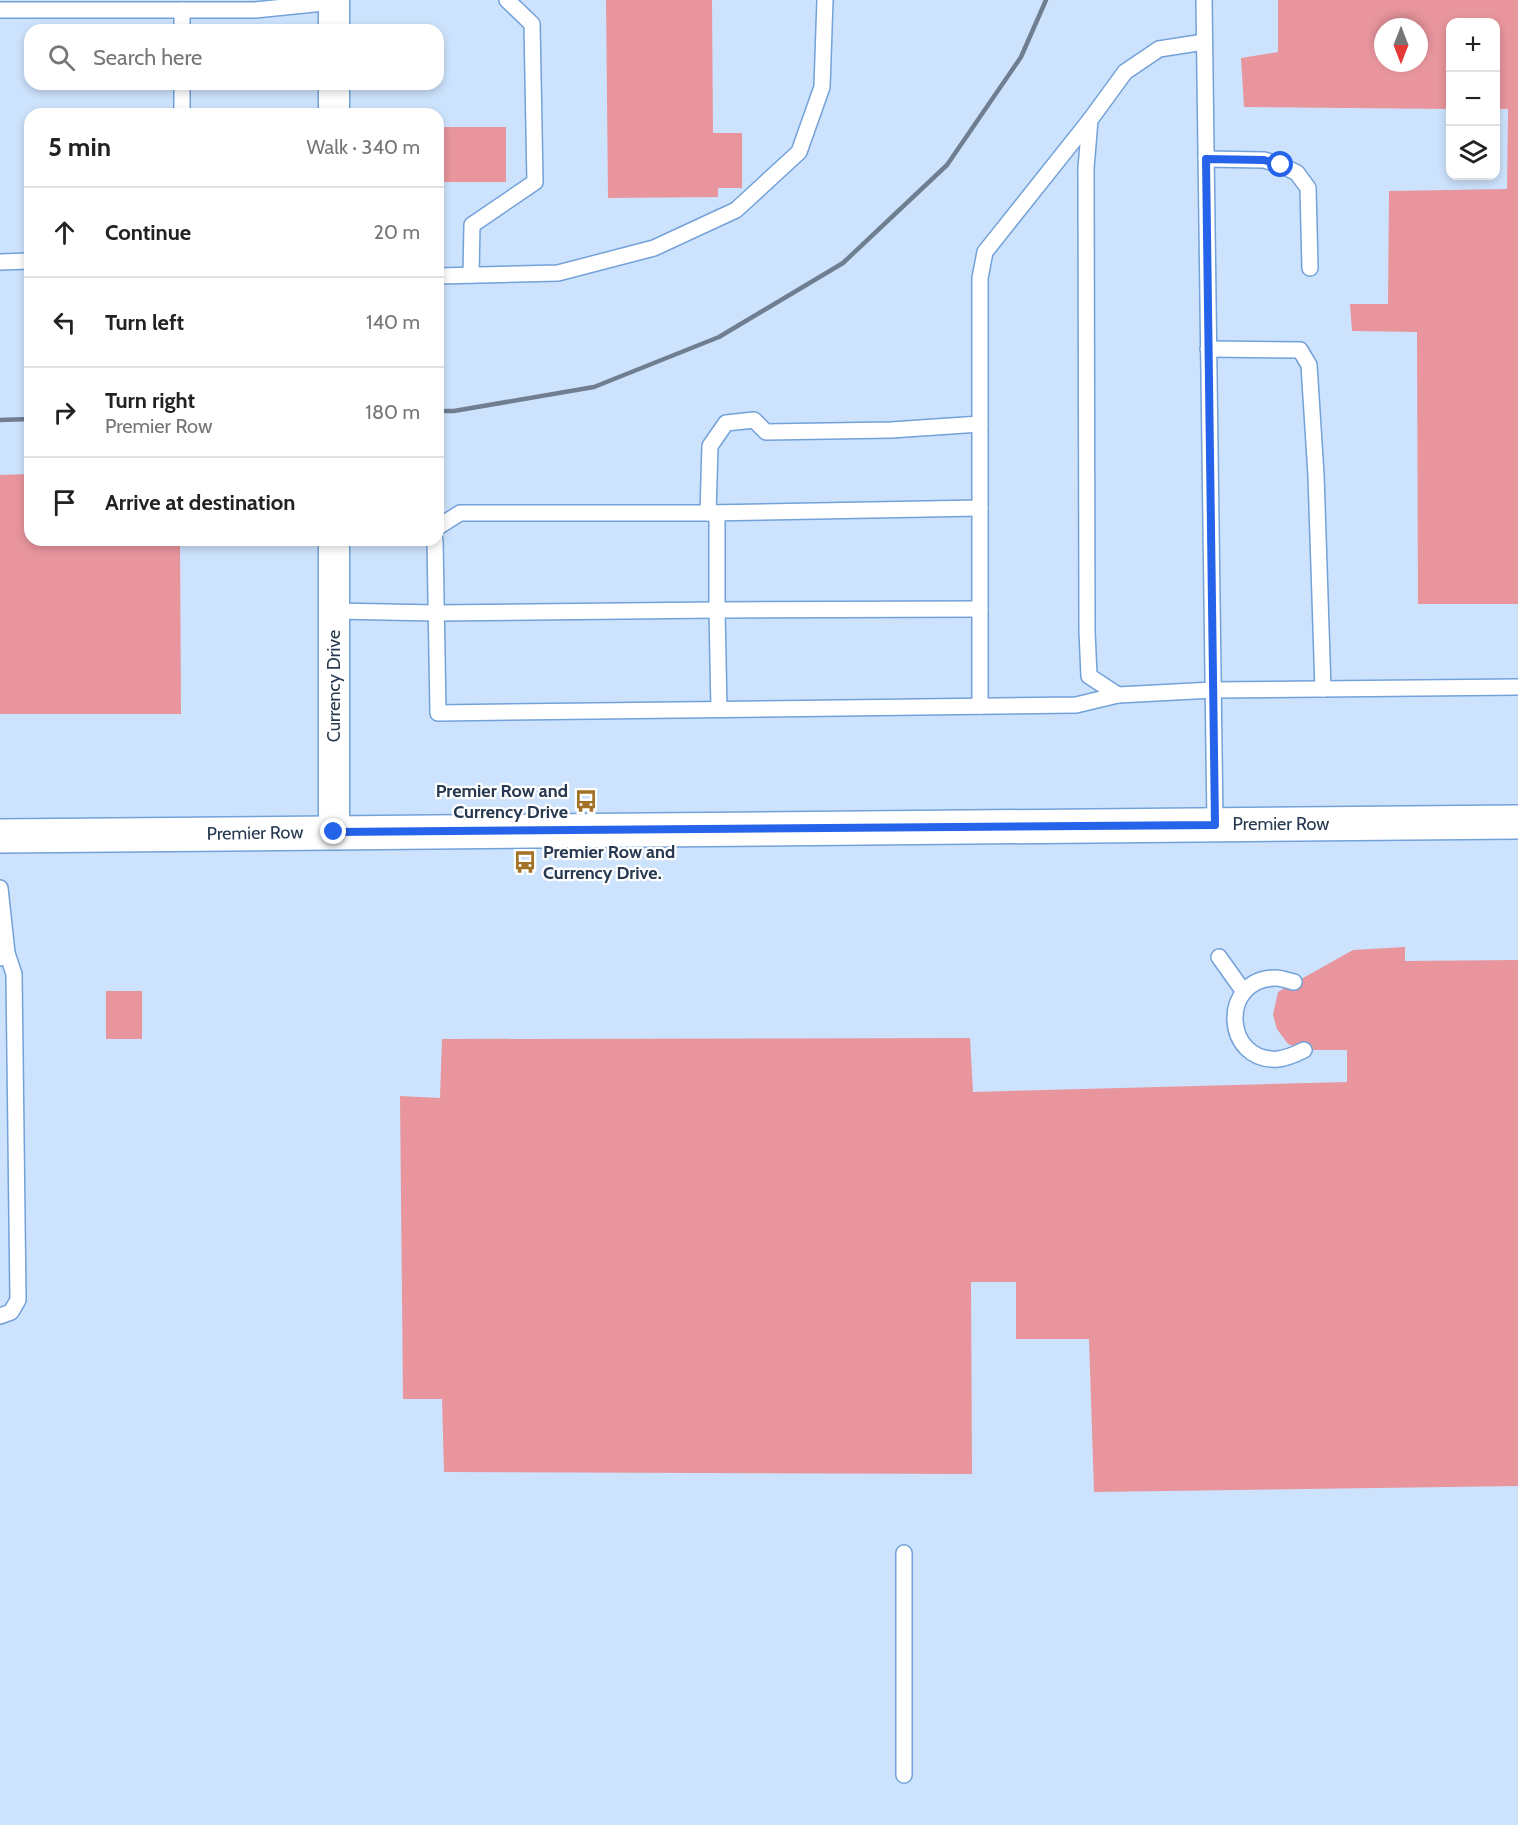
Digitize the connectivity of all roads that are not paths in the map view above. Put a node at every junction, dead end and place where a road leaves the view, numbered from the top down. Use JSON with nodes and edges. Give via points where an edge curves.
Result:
{"nodes":[{"id":1,"x":507,"y":0,"type":"edge"},
{"id":2,"x":825,"y":0,"type":"edge"},
{"id":3,"x":1204,"y":0,"type":"edge"},
{"id":4,"x":0,"y":10,"type":"edge"},
{"id":5,"x":182,"y":10,"type":"junction"},
{"id":6,"x":334,"y":11,"type":"edge"},
{"id":7,"x":182,"y":24,"type":"edge"},
{"id":8,"x":1204,"y":42,"type":"junction"},
{"id":9,"x":182,"y":90,"type":"edge"},
{"id":10,"x":334,"y":90,"type":"edge"},
{"id":11,"x":182,"y":108,"type":"edge"},
{"id":12,"x":334,"y":108,"type":"edge"},
{"id":13,"x":1090,"y":120,"type":"junction"},
{"id":14,"x":1206,"y":159,"type":"junction"},
{"id":15,"x":24,"y":261,"type":"edge"},
{"id":16,"x":0,"y":262,"type":"edge"},
{"id":17,"x":1310,"y":268,"type":"dead end"},
{"id":18,"x":471,"y":275,"type":"junction"},
{"id":19,"x":444,"y":276,"type":"edge"},
{"id":20,"x":1208,"y":349,"type":"junction"},
{"id":21,"x":980,"y":424,"type":"junction"},
{"id":22,"x":980,"y":508,"type":"junction"},
{"id":23,"x":713,"y":513,"type":"junction"},
{"id":24,"x":444,"y":523,"type":"edge"},
{"id":25,"x":334,"y":546,"type":"edge"},
{"id":26,"x":435,"y":546,"type":"edge"},
{"id":27,"x":980,"y":609,"type":"junction"},
{"id":28,"x":717,"y":610,"type":"junction"},
{"id":29,"x":334,"y":611,"type":"junction"},
{"id":30,"x":436,"y":613,"type":"junction"},
{"id":31,"x":1518,"y":687,"type":"edge"},
{"id":32,"x":1323,"y":689,"type":"junction"},
{"id":33,"x":1213,"y":690,"type":"junction"},
{"id":34,"x":1118,"y":695,"type":"junction"},
{"id":35,"x":980,"y":706,"type":"junction"},
{"id":36,"x":719,"y":710,"type":"junction"},
{"id":37,"x":1518,"y":822,"type":"edge"},
{"id":38,"x":1215,"y":825,"type":"junction"},
{"id":39,"x":334,"y":832,"type":"junction"},
{"id":40,"x":0,"y":836,"type":"edge"},
{"id":41,"x":0,"y":888,"type":"edge"},
{"id":42,"x":4,"y":956,"type":"edge"},
{"id":43,"x":1219,"y":957,"type":"dead end"},
{"id":44,"x":1294,"y":982,"type":"dead end"},
{"id":45,"x":1244,"y":992,"type":"junction"},
{"id":46,"x":1304,"y":1050,"type":"dead end"},
{"id":47,"x":0,"y":1316,"type":"edge"},
{"id":48,"x":904,"y":1553,"type":"dead end"},
{"id":49,"x":904,"y":1775,"type":"dead end"}],
"edges":[{"from":1,"to":18,"type":"lane","via":[[532,24],[535,182],[472,225]]},
{"from":2,"to":18,"type":"lane","via":[[822,87],[799,152],[736,210],[654,248],[558,273]]},
{"from":3,"to":8,"type":"lane"},
{"from":4,"to":5,"type":"lane"},
{"from":5,"to":6,"type":"lane"},
{"from":5,"to":7,"type":"lane"},
{"from":8,"to":13,"type":"lane","via":[[1159,49],[1125,72]]},
{"from":8,"to":14,"type":"lane"},
{"from":9,"to":11,"type":"lane"},
{"from":10,"to":12,"type":"street"},
{"from":13,"to":21,"type":"lane","via":[[985,252],[980,278]]},
{"from":13,"to":34,"type":"lane","via":[[1086,168],[1089,676]]},
{"from":14,"to":17,"type":"lane","via":[[1264,160],[1297,173],[1308,188]]},
{"from":14,"to":20,"type":"lane"},
{"from":15,"to":16,"type":"lane"},
{"from":18,"to":19,"type":"lane"},
{"from":20,"to":32,"type":"lane","via":[[1300,350],[1310,365]]},
{"from":20,"to":33,"type":"lane"},
{"from":21,"to":22,"type":"lane"},
{"from":21,"to":23,"type":"lane","via":[[766,432],[754,420],[726,423],[710,446]]},
{"from":22,"to":23,"type":"lane"},
{"from":22,"to":27,"type":"lane"},
{"from":23,"to":24,"type":"lane","via":[[460,513]]},
{"from":23,"to":28,"type":"lane"},
{"from":25,"to":29,"type":"street","name":"Currency Drive"},
{"from":26,"to":30,"type":"lane"},
{"from":27,"to":28,"type":"lane"},
{"from":27,"to":35,"type":"lane"},
{"from":28,"to":30,"type":"lane"},
{"from":28,"to":36,"type":"lane"},
{"from":29,"to":30,"type":"lane"},
{"from":29,"to":39,"type":"street","name":"Currency Drive"},
{"from":30,"to":36,"type":"lane","via":[[438,713]]},
{"from":31,"to":32,"type":"lane"},
{"from":32,"to":33,"type":"lane"},
{"from":33,"to":34,"type":"lane"},
{"from":33,"to":38,"type":"lane"},
{"from":34,"to":35,"type":"lane","via":[[1076,705]]},
{"from":35,"to":36,"type":"lane"},
{"from":37,"to":38,"type":"street","name":"Premier Row"},
{"from":38,"to":39,"type":"street","name":"Premier Row"},
{"from":39,"to":40,"type":"street","name":"Premier Row"},
{"from":41,"to":42,"type":"lane"},
{"from":42,"to":47,"type":"lane","via":[[14,974],[18,1300],[11,1312]]},
{"from":43,"to":45,"type":"lane"},
{"from":44,"to":45,"type":"lane","via":[[1265,979]]},
{"from":45,"to":46,"type":"lane","via":[[1234,1018],[1236,1031],[1252,1052],[1277,1059]]},
{"from":48,"to":49,"type":"lane"}]}
